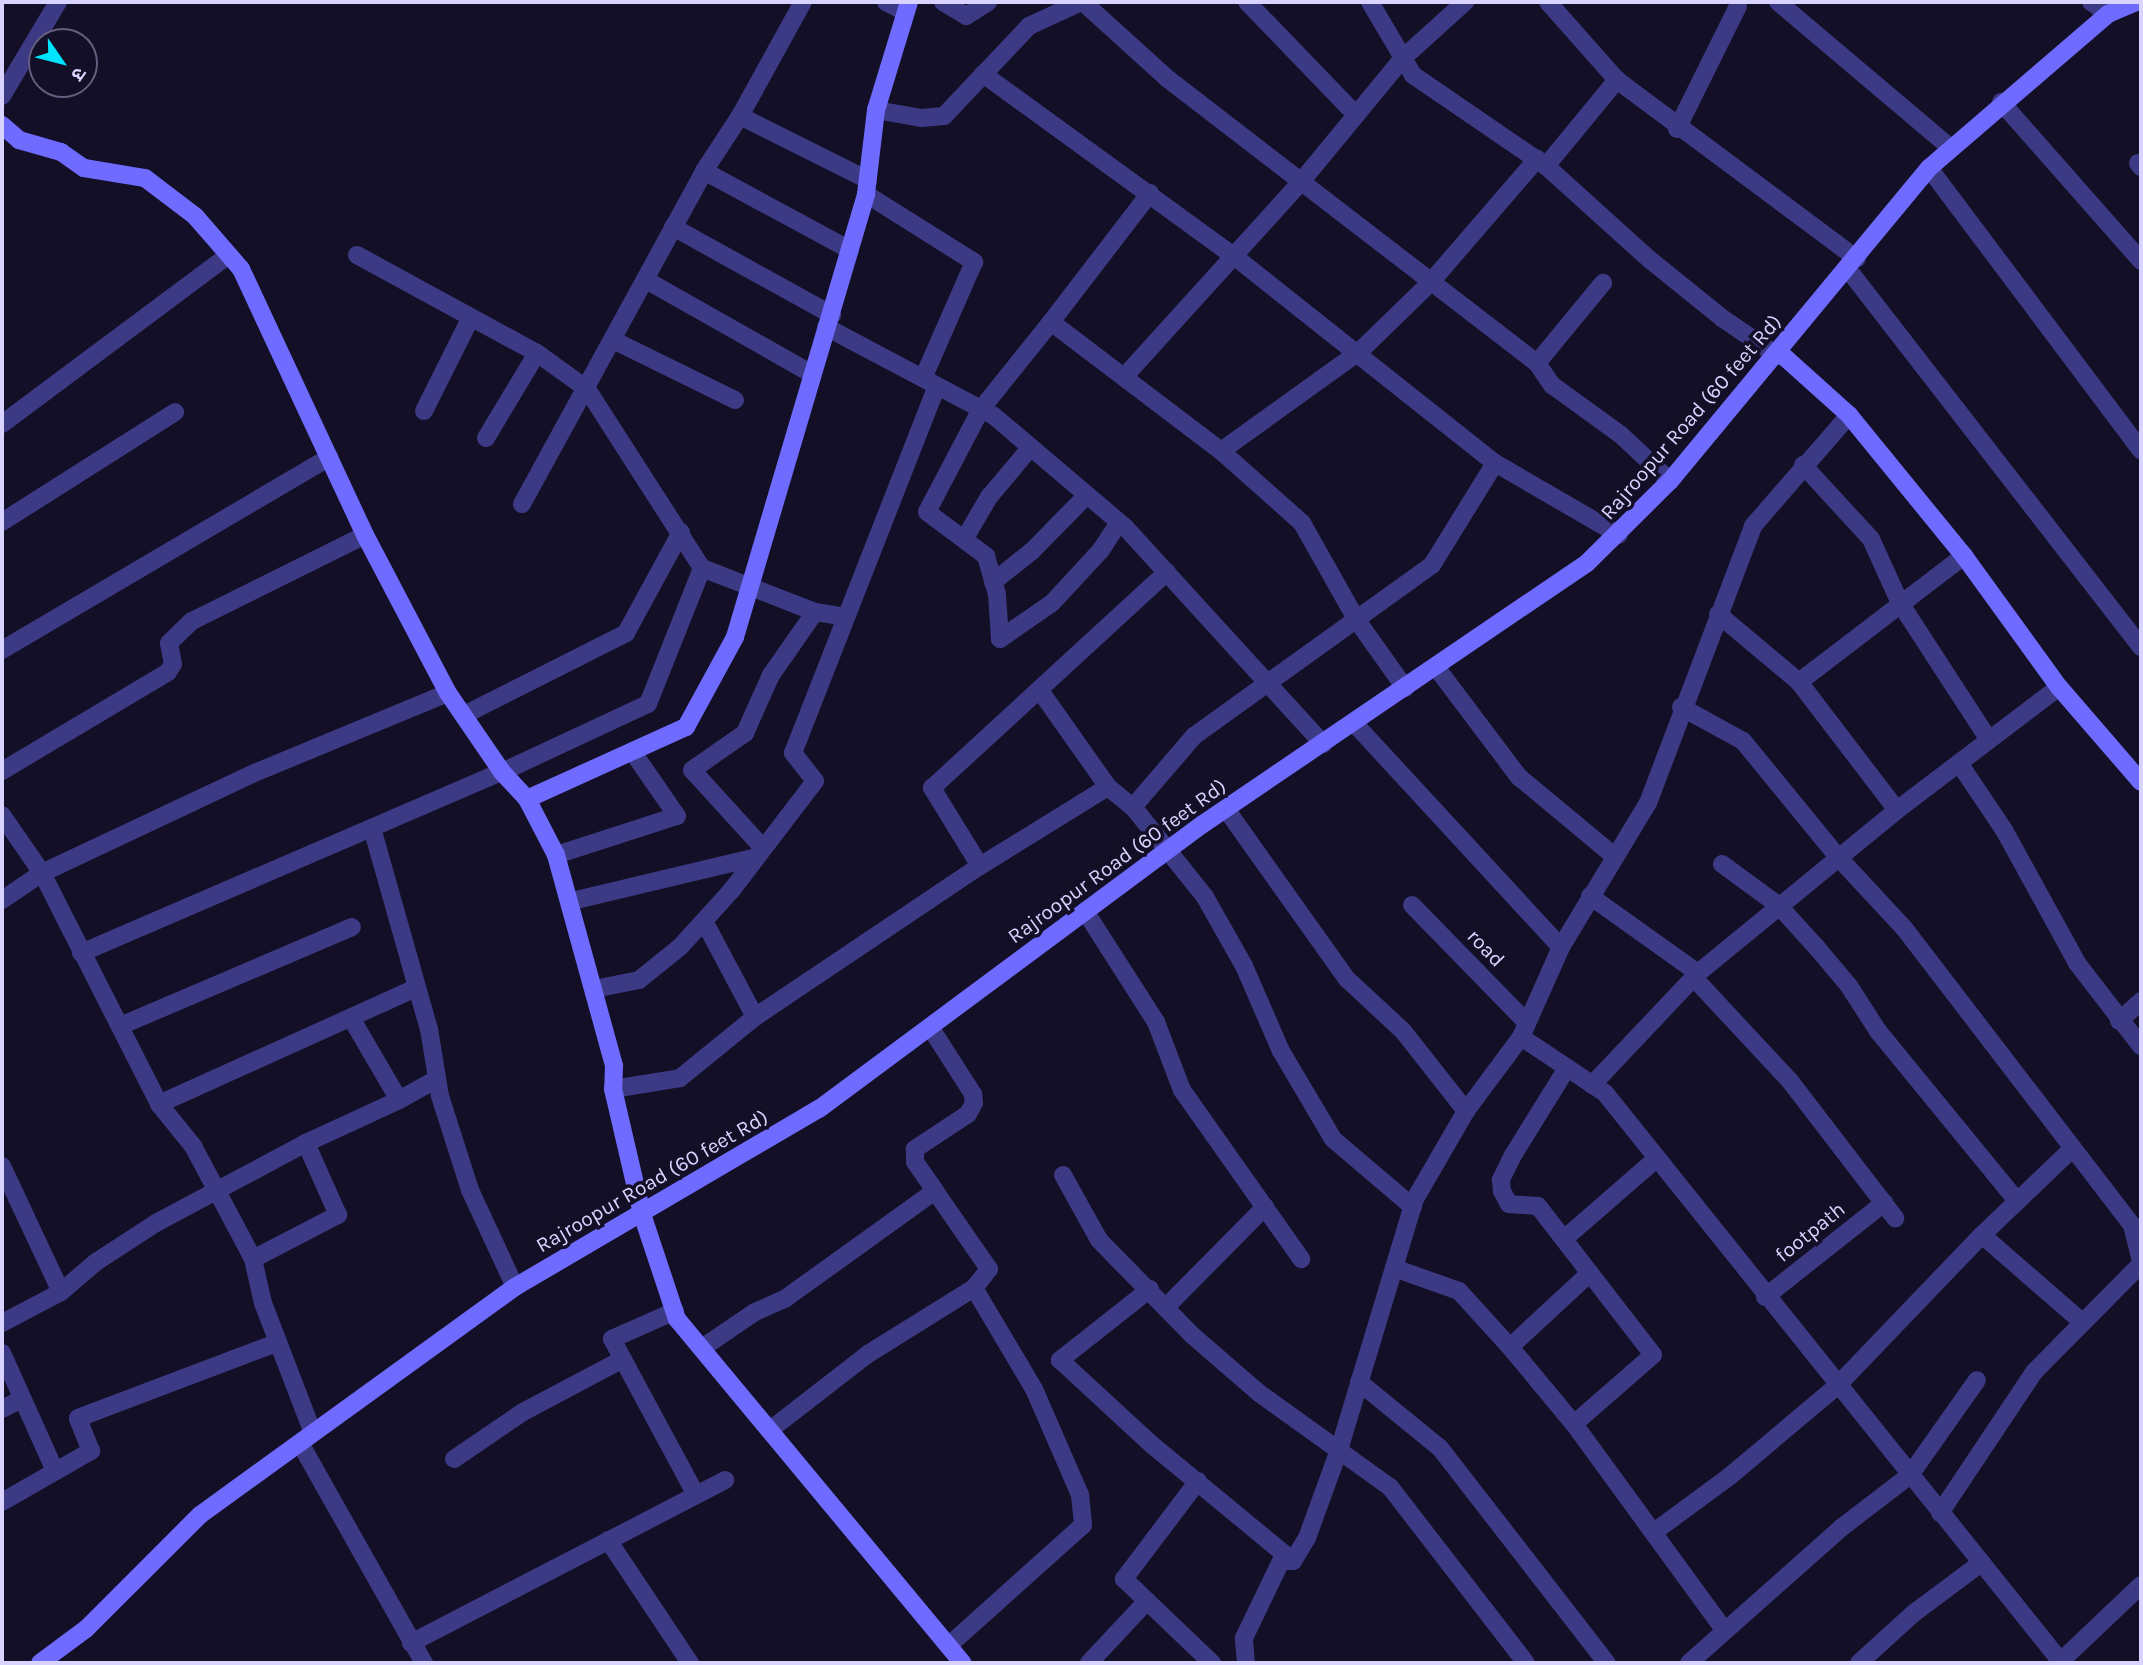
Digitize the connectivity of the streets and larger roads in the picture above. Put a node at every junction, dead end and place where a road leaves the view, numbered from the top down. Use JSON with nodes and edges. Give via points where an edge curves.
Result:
{"nodes":[{"id":1,"x":58,"y":2,"type":"edge"},
{"id":2,"x":803,"y":2,"type":"edge"},
{"id":3,"x":886,"y":2,"type":"edge"},
{"id":4,"x":943,"y":2,"type":"edge"},
{"id":5,"x":988,"y":2,"type":"edge"},
{"id":6,"x":1082,"y":2,"type":"edge"},
{"id":7,"x":1247,"y":2,"type":"edge"},
{"id":8,"x":1370,"y":2,"type":"edge"},
{"id":9,"x":1465,"y":2,"type":"edge"},
{"id":10,"x":1548,"y":2,"type":"edge"},
{"id":11,"x":1778,"y":2,"type":"edge"},
{"id":12,"x":2091,"y":2,"type":"edge"},
{"id":13,"x":2136,"y":2,"type":"edge"},
{"id":14,"x":1740,"y":3,"type":"edge"},
{"id":15,"x":906,"y":7,"type":"edge"},
{"id":16,"x":2108,"y":14,"type":"junction"},
{"id":17,"x":1403,"y":58,"type":"junction"},
{"id":18,"x":983,"y":74,"type":"junction"},
{"id":19,"x":1617,"y":80,"type":"junction"},
{"id":20,"x":2,"y":96,"type":"edge"},
{"id":21,"x":2001,"y":102,"type":"junction"},
{"id":22,"x":876,"y":110,"type":"junction"},
{"id":23,"x":1355,"y":114,"type":"junction"},
{"id":24,"x":740,"y":116,"type":"junction"},
{"id":25,"x":2,"y":125,"type":"edge"},
{"id":26,"x":1677,"y":129,"type":"junction"},
{"id":27,"x":1951,"y":148,"type":"junction"},
{"id":28,"x":1541,"y":162,"type":"junction"},
{"id":29,"x":1929,"y":168,"type":"junction"},
{"id":30,"x":704,"y":171,"type":"junction"},
{"id":31,"x":1300,"y":183,"type":"junction"},
{"id":32,"x":867,"y":187,"type":"junction"},
{"id":33,"x":1150,"y":193,"type":"junction"},
{"id":34,"x":673,"y":228,"type":"junction"},
{"id":35,"x":850,"y":250,"type":"junction"},
{"id":36,"x":229,"y":255,"type":"junction"},
{"id":37,"x":357,"y":255,"type":"dead end"},
{"id":38,"x":1235,"y":257,"type":"junction"},
{"id":39,"x":2141,"y":261,"type":"edge"},
{"id":40,"x":1852,"y":263,"type":"junction"},
{"id":41,"x":646,"y":280,"type":"junction"},
{"id":42,"x":1430,"y":283,"type":"junction"},
{"id":43,"x":1603,"y":283,"type":"dead end"},
{"id":44,"x":471,"y":317,"type":"junction"},
{"id":45,"x":829,"y":321,"type":"junction"},
{"id":46,"x":1051,"y":322,"type":"junction"},
{"id":47,"x":613,"y":340,"type":"junction"},
{"id":48,"x":1359,"y":352,"type":"junction"},
{"id":49,"x":537,"y":353,"type":"junction"},
{"id":50,"x":1779,"y":354,"type":"junction"},
{"id":51,"x":1536,"y":363,"type":"junction"},
{"id":52,"x":812,"y":374,"type":"junction"},
{"id":53,"x":1124,"y":377,"type":"junction"},
{"id":54,"x":930,"y":382,"type":"junction"},
{"id":55,"x":587,"y":389,"type":"junction"},
{"id":56,"x":735,"y":400,"type":"dead end"},
{"id":57,"x":981,"y":409,"type":"junction"},
{"id":58,"x":424,"y":411,"type":"dead end"},
{"id":59,"x":175,"y":412,"type":"dead end"},
{"id":60,"x":1849,"y":415,"type":"junction"},
{"id":61,"x":2,"y":424,"type":"edge"},
{"id":62,"x":486,"y":438,"type":"dead end"},
{"id":63,"x":1031,"y":447,"type":"junction"},
{"id":64,"x":2141,"y":450,"type":"edge"},
{"id":65,"x":1221,"y":452,"type":"junction"},
{"id":66,"x":329,"y":457,"type":"junction"},
{"id":67,"x":1495,"y":463,"type":"junction"},
{"id":68,"x":1803,"y":465,"type":"junction"},
{"id":69,"x":1670,"y":481,"type":"junction"},
{"id":70,"x":1087,"y":495,"type":"junction"},
{"id":71,"x":522,"y":504,"type":"dead end"},
{"id":72,"x":2,"y":522,"type":"edge"},
{"id":73,"x":1119,"y":522,"type":"junction"},
{"id":74,"x":681,"y":532,"type":"junction"},
{"id":75,"x":365,"y":535,"type":"junction"},
{"id":76,"x":1619,"y":535,"type":"junction"},
{"id":77,"x":965,"y":538,"type":"junction"},
{"id":78,"x":1964,"y":556,"type":"junction"},
{"id":79,"x":702,"y":568,"type":"junction"},
{"id":80,"x":1167,"y":572,"type":"junction"},
{"id":81,"x":993,"y":582,"type":"junction"},
{"id":82,"x":751,"y":584,"type":"junction"},
{"id":83,"x":1900,"y":603,"type":"junction"},
{"id":84,"x":815,"y":612,"type":"junction"},
{"id":85,"x":1718,"y":614,"type":"junction"},
{"id":86,"x":846,"y":617,"type":"junction"},
{"id":87,"x":1356,"y":619,"type":"junction"},
{"id":88,"x":2141,"y":647,"type":"edge"},
{"id":89,"x":2,"y":650,"type":"edge"},
{"id":90,"x":1436,"y":667,"type":"junction"},
{"id":91,"x":1267,"y":682,"type":"junction"},
{"id":92,"x":1799,"y":682,"type":"junction"},
{"id":93,"x":2059,"y":687,"type":"junction"},
{"id":94,"x":1405,"y":688,"type":"junction"},
{"id":95,"x":1041,"y":692,"type":"junction"},
{"id":96,"x":448,"y":693,"type":"junction"},
{"id":97,"x":1681,"y":707,"type":"junction"},
{"id":98,"x":464,"y":715,"type":"junction"},
{"id":99,"x":1354,"y":723,"type":"junction"},
{"id":100,"x":1989,"y":740,"type":"junction"},
{"id":101,"x":1323,"y":744,"type":"junction"},
{"id":102,"x":632,"y":751,"type":"junction"},
{"id":103,"x":1959,"y":763,"type":"junction"},
{"id":104,"x":2,"y":771,"type":"edge"},
{"id":105,"x":502,"y":772,"type":"junction"},
{"id":106,"x":2141,"y":782,"type":"edge"},
{"id":107,"x":1108,"y":787,"type":"junction"},
{"id":108,"x":527,"y":799,"type":"junction"},
{"id":109,"x":1133,"y":807,"type":"junction"},
{"id":110,"x":1226,"y":808,"type":"junction"},
{"id":111,"x":1897,"y":810,"type":"junction"},
{"id":112,"x":2,"y":815,"type":"edge"},
{"id":113,"x":372,"y":828,"type":"junction"},
{"id":114,"x":1168,"y":850,"type":"junction"},
{"id":115,"x":760,"y":853,"type":"junction"},
{"id":116,"x":556,"y":855,"type":"junction"},
{"id":117,"x":1614,"y":856,"type":"junction"},
{"id":118,"x":1838,"y":857,"type":"junction"},
{"id":119,"x":1722,"y":863,"type":"dead end"},
{"id":120,"x":980,"y":866,"type":"junction"},
{"id":121,"x":41,"y":873,"type":"junction"},
{"id":122,"x":1590,"y":897,"type":"junction"},
{"id":123,"x":2,"y":900,"type":"edge"},
{"id":124,"x":572,"y":901,"type":"junction"},
{"id":125,"x":1412,"y":905,"type":"dead end"},
{"id":126,"x":1778,"y":905,"type":"junction"},
{"id":127,"x":1085,"y":911,"type":"junction"},
{"id":128,"x":704,"y":920,"type":"junction"},
{"id":129,"x":352,"y":927,"type":"dead end"},
{"id":130,"x":1561,"y":947,"type":"junction"},
{"id":131,"x":81,"y":953,"type":"junction"},
{"id":132,"x":1696,"y":975,"type":"junction"},
{"id":133,"x":414,"y":989,"type":"junction"},
{"id":134,"x":594,"y":989,"type":"junction"},
{"id":135,"x":2141,"y":1001,"type":"edge"},
{"id":136,"x":351,"y":1017,"type":"junction"},
{"id":137,"x":755,"y":1017,"type":"junction"},
{"id":138,"x":2119,"y":1021,"type":"junction"},
{"id":139,"x":120,"y":1026,"type":"junction"},
{"id":140,"x":930,"y":1027,"type":"junction"},
{"id":141,"x":1524,"y":1030,"type":"junction"},
{"id":142,"x":2141,"y":1046,"type":"edge"},
{"id":143,"x":1567,"y":1068,"type":"junction"},
{"id":144,"x":438,"y":1079,"type":"junction"},
{"id":145,"x":1592,"y":1085,"type":"junction"},
{"id":146,"x":613,"y":1089,"type":"junction"},
{"id":147,"x":399,"y":1100,"type":"junction"},
{"id":148,"x":159,"y":1104,"type":"junction"},
{"id":149,"x":1466,"y":1111,"type":"junction"},
{"id":150,"x":306,"y":1143,"type":"junction"},
{"id":151,"x":2071,"y":1150,"type":"junction"},
{"id":152,"x":1655,"y":1160,"type":"junction"},
{"id":153,"x":2,"y":1166,"type":"edge"},
{"id":154,"x":1063,"y":1175,"type":"dead end"},
{"id":155,"x":218,"y":1191,"type":"junction"},
{"id":156,"x":936,"y":1191,"type":"junction"},
{"id":157,"x":2017,"y":1201,"type":"junction"},
{"id":158,"x":1884,"y":1203,"type":"junction"},
{"id":159,"x":1265,"y":1207,"type":"junction"},
{"id":160,"x":1413,"y":1207,"type":"junction"},
{"id":161,"x":642,"y":1214,"type":"junction"},
{"id":162,"x":1895,"y":1218,"type":"dead end"},
{"id":163,"x":1982,"y":1235,"type":"junction"},
{"id":164,"x":1564,"y":1239,"type":"junction"},
{"id":165,"x":253,"y":1259,"type":"junction"},
{"id":166,"x":1301,"y":1259,"type":"dead end"},
{"id":167,"x":2141,"y":1263,"type":"edge"},
{"id":168,"x":1394,"y":1268,"type":"junction"},
{"id":169,"x":1590,"y":1273,"type":"junction"},
{"id":170,"x":515,"y":1287,"type":"junction"},
{"id":171,"x":974,"y":1288,"type":"junction"},
{"id":172,"x":1150,"y":1289,"type":"junction"},
{"id":173,"x":61,"y":1292,"type":"junction"},
{"id":174,"x":1765,"y":1297,"type":"junction"},
{"id":175,"x":1166,"y":1307,"type":"junction"},
{"id":176,"x":675,"y":1311,"type":"junction"},
{"id":177,"x":2082,"y":1322,"type":"junction"},
{"id":178,"x":2,"y":1324,"type":"edge"},
{"id":179,"x":277,"y":1343,"type":"junction"},
{"id":180,"x":1510,"y":1347,"type":"junction"},
{"id":181,"x":702,"y":1348,"type":"junction"},
{"id":182,"x":2,"y":1353,"type":"edge"},
{"id":183,"x":623,"y":1359,"type":"junction"},
{"id":184,"x":1977,"y":1380,"type":"dead end"},
{"id":185,"x":1359,"y":1382,"type":"junction"},
{"id":186,"x":1837,"y":1386,"type":"junction"},
{"id":187,"x":22,"y":1399,"type":"junction"},
{"id":188,"x":2,"y":1409,"type":"edge"},
{"id":189,"x":1574,"y":1424,"type":"junction"},
{"id":190,"x":770,"y":1430,"type":"junction"},
{"id":191,"x":307,"y":1438,"type":"junction"},
{"id":192,"x":1339,"y":1450,"type":"junction"},
{"id":193,"x":453,"y":1459,"type":"dead end"},
{"id":194,"x":54,"y":1471,"type":"junction"},
{"id":195,"x":1910,"y":1475,"type":"junction"},
{"id":196,"x":725,"y":1480,"type":"dead end"},
{"id":197,"x":1198,"y":1481,"type":"junction"},
{"id":198,"x":696,"y":1495,"type":"junction"},
{"id":199,"x":2,"y":1502,"type":"edge"},
{"id":200,"x":1940,"y":1513,"type":"junction"},
{"id":201,"x":1654,"y":1532,"type":"junction"},
{"id":202,"x":608,"y":1540,"type":"junction"},
{"id":203,"x":1293,"y":1561,"type":"junction"},
{"id":204,"x":1980,"y":1563,"type":"junction"},
{"id":205,"x":2141,"y":1585,"type":"edge"},
{"id":206,"x":1147,"y":1601,"type":"junction"},
{"id":207,"x":1724,"y":1630,"type":"junction"},
{"id":208,"x":411,"y":1643,"type":"junction"},
{"id":209,"x":947,"y":1646,"type":"junction"},
{"id":210,"x":2061,"y":1662,"type":"edge"},
{"id":211,"x":40,"y":1663,"type":"edge"},
{"id":212,"x":424,"y":1663,"type":"edge"},
{"id":213,"x":690,"y":1663,"type":"edge"},
{"id":214,"x":962,"y":1663,"type":"edge"},
{"id":215,"x":1089,"y":1663,"type":"edge"},
{"id":216,"x":1212,"y":1663,"type":"edge"},
{"id":217,"x":1246,"y":1663,"type":"edge"},
{"id":218,"x":1526,"y":1663,"type":"edge"},
{"id":219,"x":1607,"y":1663,"type":"edge"},
{"id":220,"x":1689,"y":1663,"type":"edge"},
{"id":221,"x":1859,"y":1663,"type":"edge"}],
"edges":[{"from":1,"to":20,"type":"street"},
{"from":2,"to":24,"type":"street"},
{"from":3,"to":15,"type":"street"},
{"from":4,"to":5,"type":"street","via":[[966,16]]},
{"from":6,"to":18,"type":"street","via":[[1029,26]]},
{"from":6,"to":31,"type":"street","via":[[1168,79]]},
{"from":7,"to":23,"type":"street"},
{"from":8,"to":17,"type":"street"},
{"from":9,"to":17,"type":"street"},
{"from":10,"to":19,"type":"street"},
{"from":11,"to":27,"type":"street"},
{"from":12,"to":16,"type":"street"},
{"from":13,"to":16,"type":"street","name":"Rajroopur Road (60 feet Rd)"},
{"from":14,"to":26,"type":"street"},
{"from":15,"to":22,"type":"street"},
{"from":16,"to":21,"type":"street","name":"Rajroopur Road (60 feet Rd)"},
{"from":17,"to":23,"type":"street"},
{"from":17,"to":28,"type":"street","via":[[1413,75]]},
{"from":18,"to":22,"type":"street","via":[[943,116],[922,118]]},
{"from":18,"to":33,"type":"street"},
{"from":19,"to":26,"type":"street"},
{"from":19,"to":28,"type":"street"},
{"from":21,"to":27,"type":"street","name":"Rajroopur Road (60 feet Rd)"},
{"from":21,"to":39,"type":"street"},
{"from":22,"to":32,"type":"street"},
{"from":23,"to":31,"type":"street"},
{"from":24,"to":30,"type":"street"},
{"from":24,"to":32,"type":"street"},
{"from":25,"to":36,"type":"street","via":[[19,140],[61,152],[84,168],[145,178],[195,216]]},
{"from":26,"to":40,"type":"street"},
{"from":27,"to":29,"type":"street","name":"Rajroopur Road (60 feet Rd)"},
{"from":28,"to":42,"type":"street"},
{"from":28,"to":50,"type":"street","via":[[1722,318]]},
{"from":29,"to":40,"type":"street","name":"Rajroopur Road (60 feet Rd)"},
{"from":29,"to":64,"type":"street"},
{"from":30,"to":34,"type":"street"},
{"from":30,"to":35,"type":"street"},
{"from":31,"to":38,"type":"street"},
{"from":31,"to":42,"type":"street"},
{"from":32,"to":35,"type":"street"},
{"from":32,"to":54,"type":"street","via":[[974,262]]},
{"from":33,"to":38,"type":"street"},
{"from":33,"to":46,"type":"street"},
{"from":34,"to":41,"type":"street"},
{"from":34,"to":45,"type":"street"},
{"from":35,"to":45,"type":"street"},
{"from":36,"to":61,"type":"street"},
{"from":36,"to":66,"type":"street","via":[[241,269]]},
{"from":37,"to":44,"type":"street"},
{"from":38,"to":48,"type":"street"},
{"from":38,"to":53,"type":"street"},
{"from":40,"to":50,"type":"street","name":"Rajroopur Road (60 feet Rd)"},
{"from":40,"to":88,"type":"street"},
{"from":41,"to":47,"type":"street"},
{"from":41,"to":52,"type":"street"},
{"from":42,"to":48,"type":"street"},
{"from":42,"to":51,"type":"street"},
{"from":43,"to":51,"type":"street"},
{"from":44,"to":49,"type":"street"},
{"from":44,"to":58,"type":"street"},
{"from":45,"to":52,"type":"street"},
{"from":45,"to":54,"type":"street"},
{"from":46,"to":53,"type":"street"},
{"from":46,"to":57,"type":"street"},
{"from":47,"to":55,"type":"street"},
{"from":47,"to":56,"type":"street"},
{"from":48,"to":65,"type":"street"},
{"from":48,"to":67,"type":"street"},
{"from":49,"to":55,"type":"street"},
{"from":49,"to":62,"type":"street"},
{"from":50,"to":60,"type":"street"},
{"from":50,"to":69,"type":"street","name":"Rajroopur Road (60 feet Rd)"},
{"from":51,"to":69,"type":"street","via":[[1552,385],[1620,435]]},
{"from":52,"to":82,"type":"street"},
{"from":53,"to":65,"type":"street"},
{"from":54,"to":57,"type":"street"},
{"from":54,"to":86,"type":"street"},
{"from":55,"to":71,"type":"street"},
{"from":55,"to":74,"type":"street"},
{"from":57,"to":63,"type":"street"},
{"from":57,"to":77,"type":"street","via":[[927,512]]},
{"from":59,"to":72,"type":"street"},
{"from":60,"to":68,"type":"street"},
{"from":60,"to":78,"type":"street"},
{"from":63,"to":70,"type":"street"},
{"from":63,"to":77,"type":"street","via":[[989,498]]},
{"from":65,"to":87,"type":"street","via":[[1302,523]]},
{"from":66,"to":75,"type":"street"},
{"from":66,"to":89,"type":"street"},
{"from":67,"to":76,"type":"street"},
{"from":67,"to":87,"type":"street","via":[[1432,565]]},
{"from":68,"to":83,"type":"street","via":[[1871,539]]},
{"from":68,"to":85,"type":"street","via":[[1753,526]]},
{"from":69,"to":76,"type":"street","name":"Rajroopur Road (60 feet Rd)"},
{"from":70,"to":73,"type":"street"},
{"from":70,"to":81,"type":"street","via":[[1032,551]]},
{"from":73,"to":80,"type":"street"},
{"from":73,"to":81,"type":"street","via":[[1101,550],[1052,603],[1000,639]]},
{"from":74,"to":79,"type":"street"},
{"from":74,"to":98,"type":"street","via":[[626,634]]},
{"from":75,"to":96,"type":"street"},
{"from":75,"to":104,"type":"street","via":[[192,621],[169,643],[173,664],[168,672]]},
{"from":76,"to":90,"type":"street","name":"Rajroopur Road (60 feet Rd)","via":[[1587,563]]},
{"from":77,"to":81,"type":"street","via":[[986,556]]},
{"from":78,"to":83,"type":"street"},
{"from":78,"to":93,"type":"street"},
{"from":79,"to":82,"type":"street"},
{"from":79,"to":105,"type":"street","via":[[648,704]]},
{"from":80,"to":91,"type":"street"},
{"from":80,"to":95,"type":"street"},
{"from":82,"to":84,"type":"street"},
{"from":82,"to":102,"type":"street","via":[[735,637],[686,727]]},
{"from":83,"to":92,"type":"street"},
{"from":83,"to":100,"type":"street"},
{"from":84,"to":86,"type":"street"},
{"from":84,"to":115,"type":"street","via":[[771,675],[745,733],[692,771]]},
{"from":85,"to":92,"type":"street"},
{"from":85,"to":97,"type":"street"},
{"from":86,"to":115,"type":"street","via":[[793,753],[815,781]]},
{"from":87,"to":91,"type":"street"},
{"from":87,"to":94,"type":"street"},
{"from":90,"to":94,"type":"street","name":"Rajroopur Road (60 feet Rd)"},
{"from":90,"to":117,"type":"street","via":[[1519,777]]},
{"from":91,"to":101,"type":"street"},
{"from":91,"to":109,"type":"street","via":[[1194,736]]},
{"from":92,"to":111,"type":"street"},
{"from":93,"to":100,"type":"street"},
{"from":93,"to":106,"type":"street"},
{"from":94,"to":99,"type":"street","name":"Rajroopur Road (60 feet Rd)"},
{"from":95,"to":107,"type":"street"},
{"from":95,"to":120,"type":"street","via":[[932,788]]},
{"from":96,"to":98,"type":"street"},
{"from":96,"to":121,"type":"street","via":[[252,774]]},
{"from":97,"to":117,"type":"street","via":[[1648,803]]},
{"from":97,"to":118,"type":"street","via":[[1743,741]]},
{"from":98,"to":105,"type":"street"},
{"from":99,"to":101,"type":"street","name":"Rajroopur Road (60 feet Rd)"},
{"from":99,"to":130,"type":"street"},
{"from":100,"to":103,"type":"street"},
{"from":101,"to":110,"type":"street","name":"Rajroopur Road (60 feet Rd)"},
{"from":102,"to":108,"type":"street"},
{"from":102,"to":116,"type":"street","via":[[677,816]]},
{"from":103,"to":111,"type":"street"},
{"from":103,"to":138,"type":"street","via":[[2004,830],[2077,962]]},
{"from":105,"to":108,"type":"street"},
{"from":105,"to":113,"type":"street"},
{"from":107,"to":109,"type":"street"},
{"from":107,"to":120,"type":"street"},
{"from":108,"to":116,"type":"street"},
{"from":109,"to":114,"type":"street"},
{"from":110,"to":114,"type":"street","name":"Rajroopur Road (60 feet Rd)"},
{"from":110,"to":149,"type":"street","via":[[1347,979],[1404,1031]]},
{"from":111,"to":118,"type":"street"},
{"from":112,"to":121,"type":"street"},
{"from":113,"to":131,"type":"street"},
{"from":113,"to":133,"type":"street"},
{"from":114,"to":127,"type":"street","name":"Rajroopur Road (60 feet Rd)"},
{"from":114,"to":160,"type":"street","via":[[1205,897],[1244,966],[1281,1051],[1333,1139]]},
{"from":115,"to":124,"type":"street"},
{"from":115,"to":128,"type":"street"},
{"from":116,"to":124,"type":"street"},
{"from":117,"to":122,"type":"street"},
{"from":118,"to":126,"type":"street"},
{"from":118,"to":151,"type":"street","via":[[1949,983]]},
{"from":119,"to":126,"type":"street"},
{"from":120,"to":137,"type":"street"},
{"from":121,"to":123,"type":"street"},
{"from":121,"to":131,"type":"street"},
{"from":122,"to":130,"type":"street"},
{"from":122,"to":132,"type":"street"},
{"from":124,"to":134,"type":"street"},
{"from":125,"to":141,"type":"street","name":"road"},
{"from":126,"to":132,"type":"street"},
{"from":126,"to":157,"type":"street","via":[[1849,986],[1878,1031]]},
{"from":127,"to":140,"type":"street","name":"Rajroopur Road (60 feet Rd)"},
{"from":127,"to":159,"type":"street","via":[[1156,1022],[1182,1090]]},
{"from":128,"to":134,"type":"street","via":[[639,980]]},
{"from":128,"to":137,"type":"street"},
{"from":129,"to":139,"type":"street"},
{"from":130,"to":141,"type":"street"},
{"from":131,"to":139,"type":"street"},
{"from":132,"to":145,"type":"street"},
{"from":132,"to":158,"type":"street","via":[[1790,1082]]},
{"from":133,"to":136,"type":"street"},
{"from":133,"to":144,"type":"street","via":[[429,1029]]},
{"from":134,"to":146,"type":"street","via":[[614,1066]]},
{"from":135,"to":138,"type":"street"},
{"from":136,"to":147,"type":"street"},
{"from":136,"to":148,"type":"street"},
{"from":137,"to":146,"type":"street","via":[[680,1079]]},
{"from":138,"to":142,"type":"street"},
{"from":139,"to":148,"type":"street"},
{"from":140,"to":156,"type":"street","via":[[973,1094],[974,1103],[968,1114],[915,1149],[915,1161]]},
{"from":140,"to":161,"type":"street","name":"Rajroopur Road (60 feet Rd)","via":[[819,1110]]},
{"from":141,"to":143,"type":"street","name":"road"},
{"from":141,"to":149,"type":"street"},
{"from":143,"to":145,"type":"street","name":"road"},
{"from":143,"to":164,"type":"street","via":[[1502,1180],[1509,1204],[1538,1206]]},
{"from":144,"to":147,"type":"street"},
{"from":144,"to":170,"type":"street","via":[[470,1190]]},
{"from":145,"to":152,"type":"street","name":"road","via":[[1605,1093]]},
{"from":146,"to":161,"type":"street"},
{"from":147,"to":150,"type":"street"},
{"from":148,"to":155,"type":"street","via":[[192,1146]]},
{"from":149,"to":160,"type":"street"},
{"from":150,"to":155,"type":"street"},
{"from":150,"to":165,"type":"street","via":[[338,1215]]},
{"from":151,"to":157,"type":"street"},
{"from":151,"to":167,"type":"street","via":[[2133,1225]]},
{"from":152,"to":164,"type":"street"},
{"from":152,"to":174,"type":"street","name":"road"},
{"from":153,"to":173,"type":"street"},
{"from":154,"to":172,"type":"street","via":[[1099,1240]]},
{"from":155,"to":165,"type":"street"},
{"from":155,"to":173,"type":"street","via":[[126,1243]]},
{"from":156,"to":171,"type":"street","via":[[989,1269]]},
{"from":156,"to":181,"type":"street","via":[[786,1298],[755,1312]]},
{"from":157,"to":163,"type":"street"},
{"from":158,"to":162,"type":"street"},
{"from":158,"to":174,"type":"street","name":"footpath"},
{"from":159,"to":166,"type":"street"},
{"from":159,"to":175,"type":"street"},
{"from":160,"to":168,"type":"street"},
{"from":161,"to":170,"type":"street","name":"Rajroopur Road (60 feet Rd)"},
{"from":161,"to":176,"type":"street"},
{"from":163,"to":177,"type":"street"},
{"from":163,"to":186,"type":"street"},
{"from":164,"to":169,"type":"street"},
{"from":165,"to":179,"type":"street"},
{"from":167,"to":177,"type":"street"},
{"from":168,"to":180,"type":"street","via":[[1458,1291]]},
{"from":168,"to":185,"type":"street"},
{"from":169,"to":180,"type":"street"},
{"from":169,"to":189,"type":"street","via":[[1653,1355]]},
{"from":170,"to":191,"type":"street","name":"Rajroopur Road (60 feet Rd)"},
{"from":171,"to":190,"type":"street","via":[[868,1354]]},
{"from":171,"to":209,"type":"street","via":[[1034,1389],[1080,1495],[1083,1525]]},
{"from":172,"to":175,"type":"street"},
{"from":172,"to":197,"type":"street","via":[[1060,1360]]},
{"from":173,"to":178,"type":"street"},
{"from":174,"to":186,"type":"street","name":"road"},
{"from":175,"to":192,"type":"street","via":[[1259,1394]]},
{"from":176,"to":181,"type":"street"},
{"from":176,"to":183,"type":"street","via":[[612,1339]]},
{"from":177,"to":200,"type":"street","via":[[2034,1372]]},
{"from":179,"to":191,"type":"street"},
{"from":179,"to":194,"type":"street","via":[[78,1418],[91,1451]]},
{"from":180,"to":189,"type":"street"},
{"from":181,"to":190,"type":"street"},
{"from":182,"to":187,"type":"street"},
{"from":183,"to":193,"type":"street","via":[[523,1412]]},
{"from":183,"to":198,"type":"street"},
{"from":184,"to":195,"type":"street"},
{"from":185,"to":192,"type":"street"},
{"from":185,"to":219,"type":"street","via":[[1440,1448]]},
{"from":186,"to":195,"type":"street","name":"road"},
{"from":186,"to":201,"type":"street","via":[[1730,1476]]},
{"from":187,"to":188,"type":"street"},
{"from":187,"to":194,"type":"street"},
{"from":189,"to":201,"type":"street"},
{"from":190,"to":209,"type":"street"},
{"from":191,"to":208,"type":"street"},
{"from":191,"to":211,"type":"street","name":"Rajroopur Road (60 feet Rd)","via":[[200,1515],[86,1629]]},
{"from":192,"to":203,"type":"street","via":[[1307,1538]]},
{"from":192,"to":218,"type":"street","via":[[1390,1487]]},
{"from":194,"to":199,"type":"street"},
{"from":195,"to":200,"type":"street","name":"road"},
{"from":195,"to":207,"type":"street"},
{"from":196,"to":198,"type":"street"},
{"from":197,"to":203,"type":"street"},
{"from":197,"to":206,"type":"street","via":[[1124,1579]]},
{"from":198,"to":202,"type":"street"},
{"from":200,"to":204,"type":"street","name":"road"},
{"from":201,"to":207,"type":"street"},
{"from":202,"to":208,"type":"street"},
{"from":202,"to":213,"type":"street"},
{"from":203,"to":217,"type":"street","via":[[1281,1560],[1244,1638]]},
{"from":204,"to":210,"type":"street","name":"road"},
{"from":204,"to":221,"type":"street","via":[[1914,1613]]},
{"from":205,"to":210,"type":"street"},
{"from":206,"to":215,"type":"street"},
{"from":206,"to":216,"type":"street"},
{"from":207,"to":220,"type":"street"},
{"from":208,"to":212,"type":"street"},
{"from":209,"to":214,"type":"street"}]}
